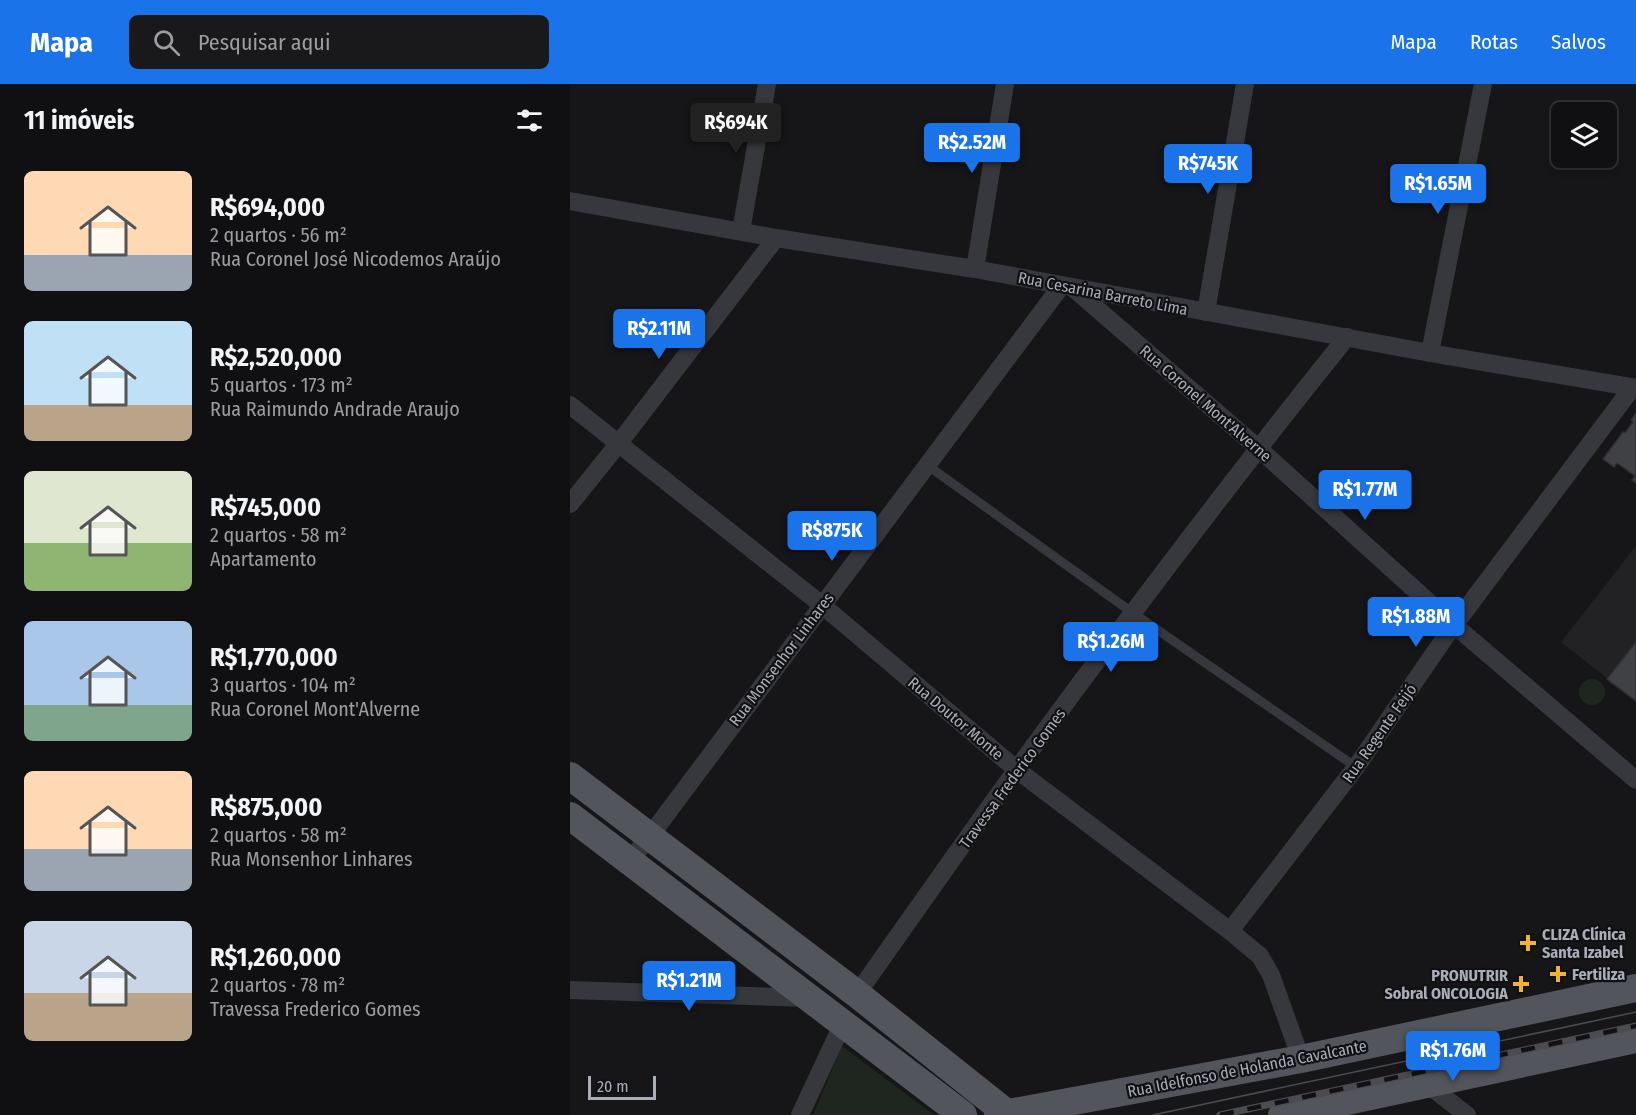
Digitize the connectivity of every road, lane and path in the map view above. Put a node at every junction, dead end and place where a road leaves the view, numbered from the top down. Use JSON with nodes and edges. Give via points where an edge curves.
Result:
{"nodes":[{"id":1,"x":767,"y":84,"type":"edge"},
{"id":2,"x":1005,"y":84,"type":"edge"},
{"id":3,"x":1245,"y":84,"type":"edge"},
{"id":4,"x":1483,"y":84,"type":"edge"},
{"id":5,"x":570,"y":201,"type":"edge"},
{"id":6,"x":741,"y":231,"type":"junction"},
{"id":7,"x":776,"y":237,"type":"junction"},
{"id":8,"x":975,"y":269,"type":"junction"},
{"id":9,"x":1067,"y":286,"type":"junction"},
{"id":10,"x":1206,"y":312,"type":"junction"},
{"id":11,"x":1347,"y":337,"type":"junction"},
{"id":12,"x":1430,"y":353,"type":"junction"},
{"id":13,"x":1634,"y":388,"type":"edge"},
{"id":14,"x":570,"y":405,"type":"edge"},
{"id":15,"x":619,"y":443,"type":"junction"},
{"id":16,"x":1258,"y":448,"type":"junction"},
{"id":17,"x":927,"y":465,"type":"junction"},
{"id":18,"x":570,"y":504,"type":"edge"},
{"id":19,"x":822,"y":605,"type":"junction"},
{"id":20,"x":1133,"y":613,"type":"junction"},
{"id":21,"x":1454,"y":625,"type":"junction"},
{"id":22,"x":1356,"y":767,"type":"junction"},
{"id":23,"x":1017,"y":770,"type":"junction"},
{"id":24,"x":570,"y":776,"type":"edge"},
{"id":25,"x":1636,"y":780,"type":"edge"},
{"id":26,"x":570,"y":816,"type":"edge"},
{"id":27,"x":650,"y":836,"type":"junction"},
{"id":28,"x":630,"y":860,"type":"junction"},
{"id":29,"x":1230,"y":931,"type":"junction"},
{"id":30,"x":1636,"y":988,"type":"edge"},
{"id":31,"x":570,"y":990,"type":"edge"},
{"id":32,"x":857,"y":994,"type":"junction"},
{"id":33,"x":810,"y":998,"type":"junction"},
{"id":34,"x":843,"y":1023,"type":"junction"},
{"id":35,"x":1636,"y":1039,"type":"edge"},
{"id":36,"x":1301,"y":1059,"type":"junction"},
{"id":37,"x":1427,"y":1084,"type":"junction"},
{"id":38,"x":1459,"y":1113,"type":"edge"},
{"id":39,"x":1005,"y":1114,"type":"edge"},
{"id":40,"x":800,"y":1115,"type":"edge"},
{"id":41,"x":963,"y":1115,"type":"edge"},
{"id":42,"x":1282,"y":1115,"type":"edge"}],
"edges":[{"from":1,"to":6,"type":"street"},
{"from":2,"to":8,"type":"street"},
{"from":3,"to":10,"type":"street"},
{"from":4,"to":12,"type":"street"},
{"from":5,"to":6,"type":"street","name":"Rua Cesarina Barreto Lima"},
{"from":6,"to":7,"type":"street","name":"Rua Cesarina Barreto Lima"},
{"from":7,"to":8,"type":"street","name":"Rua Cesarina Barreto Lima"},
{"from":7,"to":15,"type":"street"},
{"from":8,"to":9,"type":"street","name":"Rua Cesarina Barreto Lima"},
{"from":9,"to":10,"type":"street","name":"Rua Cesarina Barreto Lima"},
{"from":9,"to":16,"type":"street","name":"Rua Coronel Mont'Alverne"},
{"from":9,"to":17,"type":"street","name":"Rua Monsenhor Linhares"},
{"from":10,"to":11,"type":"street","name":"Rua Cesarina Barreto Lima"},
{"from":11,"to":12,"type":"street","name":"Rua Cesarina Barreto Lima"},
{"from":11,"to":16,"type":"street","name":"Travessa Frederico Gomes"},
{"from":12,"to":13,"type":"street","name":"Rua Cesarina Barreto Lima"},
{"from":13,"to":21,"type":"street","name":"Rua Regente Feijó"},
{"from":14,"to":15,"type":"street","name":"Rua Doutor Monte"},
{"from":15,"to":18,"type":"street"},
{"from":15,"to":19,"type":"street","name":"Rua Doutor Monte"},
{"from":16,"to":20,"type":"street","name":"Travessa Frederico Gomes"},
{"from":16,"to":21,"type":"street","name":"Rua Coronel Mont'Alverne"},
{"from":17,"to":19,"type":"street","name":"Rua Monsenhor Linhares"},
{"from":17,"to":20,"type":"lane"},
{"from":19,"to":23,"type":"street","name":"Rua Doutor Monte"},
{"from":19,"to":27,"type":"street","name":"Rua Monsenhor Linhares"},
{"from":20,"to":22,"type":"lane"},
{"from":20,"to":23,"type":"street","name":"Travessa Frederico Gomes"},
{"from":21,"to":22,"type":"street","name":"Rua Regente Feijó"},
{"from":21,"to":25,"type":"street","name":"Rua Coronel Mont'Alverne"},
{"from":22,"to":29,"type":"street","name":"Rua Regente Feijó"},
{"from":23,"to":29,"type":"street","name":"Rua Doutor Monte"},
{"from":23,"to":32,"type":"street","name":"Travessa Frederico Gomes"},
{"from":24,"to":27,"type":"main road"},
{"from":26,"to":28,"type":"main road"},
{"from":27,"to":28,"type":"street","name":"Rua Monsenhor Linhares"},
{"from":27,"to":32,"type":"main road"},
{"from":28,"to":33,"type":"main road"},
{"from":29,"to":36,"type":"street","name":"Rua Doutor Monte","via":[[1260,956],[1271,975]]},
{"from":30,"to":36,"type":"main road","name":"Rua Idelfonso de Holanda Cavalcante"},
{"from":31,"to":33,"type":"street"},
{"from":32,"to":39,"type":"main road"},
{"from":33,"to":34,"type":"main road"},
{"from":34,"to":40,"type":"street"},
{"from":34,"to":41,"type":"main road"},
{"from":35,"to":37,"type":"main road"},
{"from":36,"to":39,"type":"main road","name":"Rua Idelfonso de Holanda Cavalcante"},
{"from":37,"to":38,"type":"street"},
{"from":37,"to":42,"type":"main road"}]}
